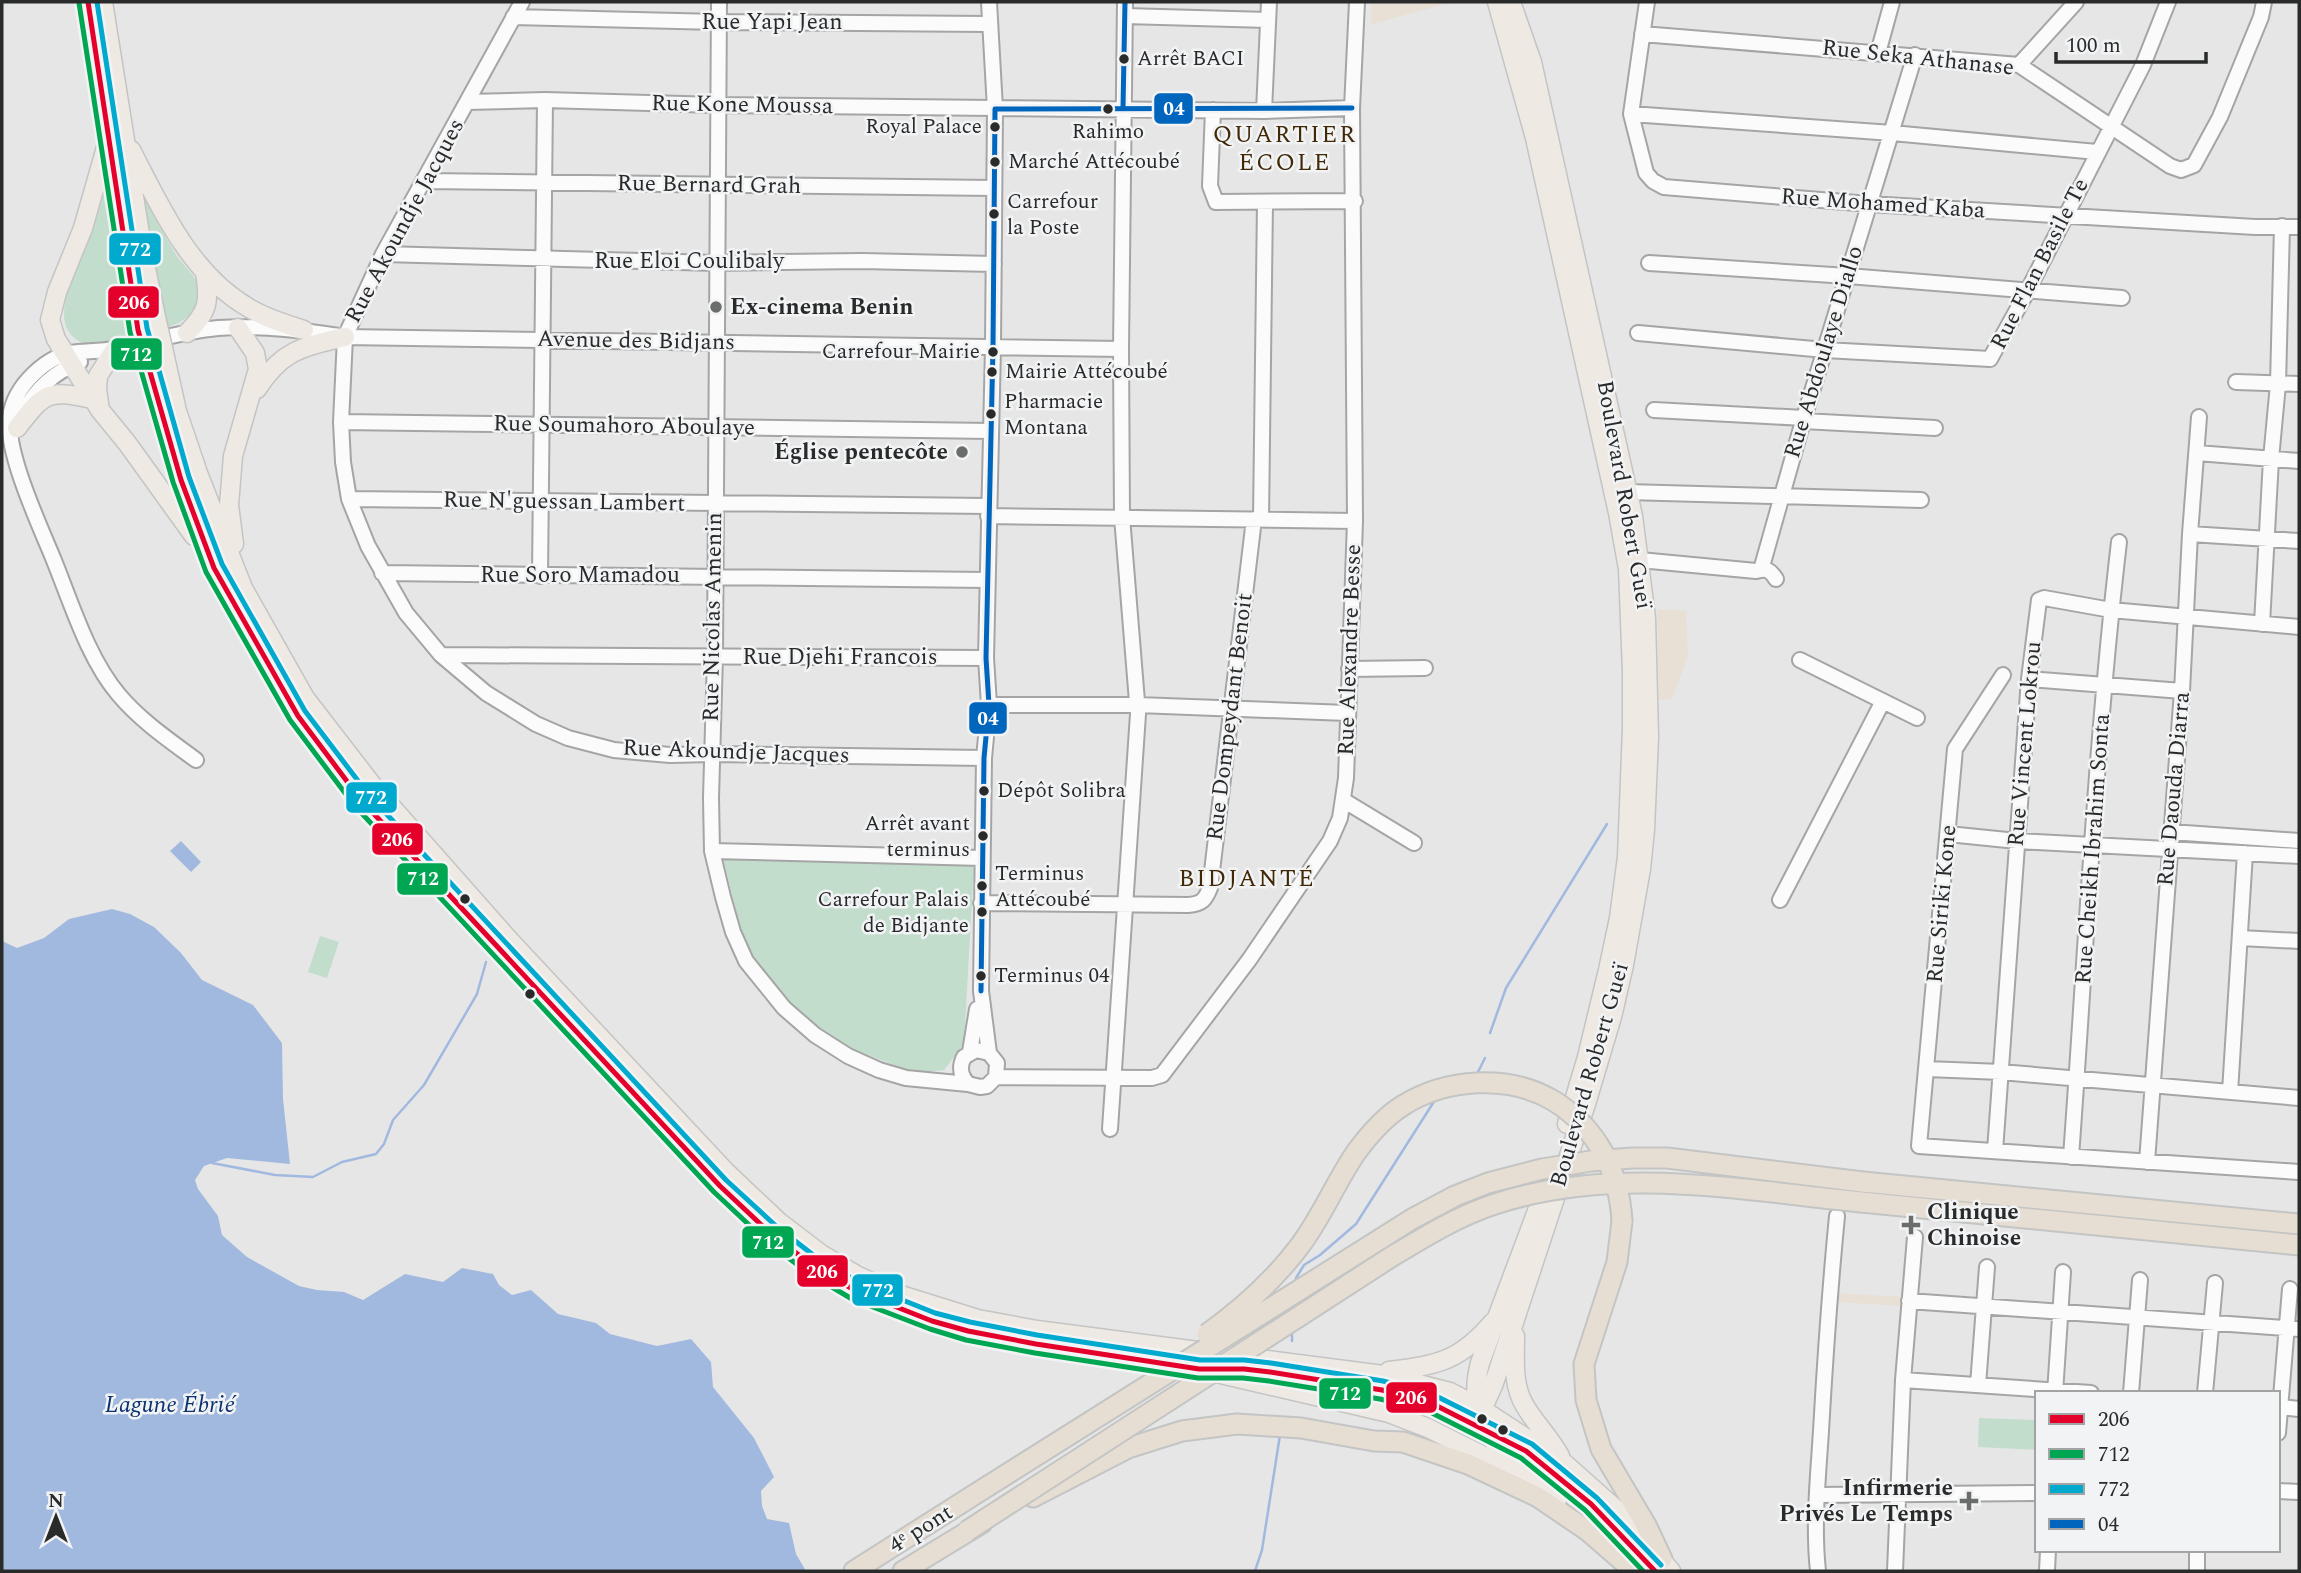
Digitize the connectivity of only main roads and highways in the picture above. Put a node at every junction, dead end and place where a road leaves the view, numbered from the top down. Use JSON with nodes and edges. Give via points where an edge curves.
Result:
{"nodes":[{"id":1,"x":88,"y":2,"type":"edge"},
{"id":2,"x":103,"y":2,"type":"edge"},
{"id":3,"x":1497,"y":2,"type":"edge"},
{"id":4,"x":1511,"y":2,"type":"edge"},
{"id":5,"x":116,"y":136,"type":"junction"},
{"id":6,"x":205,"y":273,"type":"junction"},
{"id":7,"x":238,"y":328,"type":"road end"},
{"id":8,"x":304,"y":330,"type":"road end"},
{"id":9,"x":187,"y":333,"type":"road end"},
{"id":10,"x":345,"y":337,"type":"road end"},
{"id":11,"x":154,"y":342,"type":"junction"},
{"id":12,"x":115,"y":349,"type":"road end"},
{"id":13,"x":251,"y":398,"type":"junction"},
{"id":14,"x":96,"y":404,"type":"junction"},
{"id":15,"x":14,"y":431,"type":"road end"},
{"id":16,"x":214,"y":568,"type":"junction"},
{"id":17,"x":243,"y":588,"type":"junction"},
{"id":18,"x":2299,"y":1224,"type":"edge"},
{"id":19,"x":2299,"y":1245,"type":"edge"},
{"id":20,"x":1507,"y":1316,"type":"junction"},
{"id":21,"x":1199,"y":1369,"type":"junction"},
{"id":22,"x":1361,"y":1372,"type":"junction"},
{"id":23,"x":1477,"y":1406,"type":"junction"},
{"id":24,"x":1564,"y":1463,"type":"junction"},
{"id":25,"x":988,"y":1486,"type":"junction"},
{"id":26,"x":1558,"y":1498,"type":"junction"},
{"id":27,"x":967,"y":1531,"type":"junction"},
{"id":28,"x":1667,"y":1565,"type":"edge"},
{"id":29,"x":853,"y":1571,"type":"edge"},
{"id":30,"x":903,"y":1571,"type":"edge"},
{"id":31,"x":1635,"y":1571,"type":"edge"}],
"edges":[{"from":1,"to":5,"type":"main road"},
{"from":2,"to":5,"type":"main road"},
{"from":3,"to":20,"type":"main road","name":"Boulevard Robert Gueï","via":[[1535,138],[1620,524],[1628,569],[1632,728],[1627,857],[1608,970],[1587,1057]]},
{"from":4,"to":20,"type":"main road","name":"Boulevard Robert Gueï","via":[[1532,62],[1627,492],[1646,618],[1649,724],[1645,830],[1612,1017],[1586,1104]]},
{"from":5,"to":6,"type":"main road"},
{"from":5,"to":11,"type":"main road","via":[[144,259]]},
{"from":5,"to":11,"type":"main road","bridge":true,"via":[[138,330]]},
{"from":5,"to":14,"type":"main road","via":[[51,312],[51,329]]},
{"from":6,"to":8,"type":"main road","via":[[250,309]]},
{"from":6,"to":9,"type":"main road","via":[[206,306],[202,318]]},
{"from":7,"to":13,"type":"main road","via":[[257,359]]},
{"from":10,"to":13,"type":"main road","via":[[294,351],[270,370]]},
{"from":11,"to":16,"type":"main road","via":[[181,480]]},
{"from":11,"to":17,"type":"main road"},
{"from":12,"to":14,"type":"main road","via":[[98,376]]},
{"from":13,"to":17,"type":"main road","via":[[233,456],[230,493],[230,528]]},
{"from":14,"to":15,"type":"main road","via":[[62,393],[49,394]]},
{"from":14,"to":16,"type":"main road","via":[[185,521]]},
{"from":16,"to":21,"type":"main road","via":[[298,716],[361,800],[720,1185],[790,1250],[856,1291],[956,1328]]},
{"from":17,"to":22,"type":"main road","via":[[305,698],[373,786],[725,1171],[821,1254],[901,1295],[978,1319]]},
{"from":18,"to":25,"type":"highway","bridge":true,"via":[[1863,1182],[1667,1158],[1591,1161],[1542,1169],[1488,1183],[1412,1219]]},
{"from":19,"to":27,"type":"highway","bridge":true,"via":[[1639,1181],[1534,1192],[1451,1222],[1391,1257]]},
{"from":20,"to":22,"type":"main road","name":"Boulevard Robert Gueï","via":[[1456,1357],[1416,1368]]},
{"from":20,"to":23,"type":"main road","name":"Boulevard Robert Gueï","via":[[1476,1377]]},
{"from":20,"to":24,"type":"main road","name":"Boulevard Robert Gueï","via":[[1517,1389]]},
{"from":21,"to":23,"type":"main road","via":[[1270,1372],[1465,1409]]},
{"from":21,"to":26,"type":"main road","via":[[1390,1413],[1518,1473]]},
{"from":22,"to":23,"type":"main road","via":[[1436,1387]]},
{"from":23,"to":24,"type":"main road"},
{"from":23,"to":26,"type":"main road","via":[[1486,1431],[1502,1453]]},
{"from":24,"to":28,"type":"main road","via":[[1618,1511]]},
{"from":25,"to":28,"type":"highway","bridge":true,"via":[[1228,1320],[1270,1283],[1301,1244],[1357,1152],[1387,1118],[1413,1100],[1463,1084],[1487,1083],[1526,1089],[1551,1100],[1598,1142],[1612,1170],[1622,1221],[1617,1262],[1584,1364],[1586,1400],[1601,1449]]},
{"from":25,"to":29,"type":"highway","name":"4ᵉ pont"},
{"from":26,"to":31,"type":"main road","via":[[1615,1546]]},
{"from":27,"to":30,"type":"highway","name":"4ᵉ pont"},
{"from":27,"to":31,"type":"highway","bridge":true,"via":[[1128,1448],[1182,1431],[1267,1425],[1404,1442],[1468,1464],[1538,1497]]}]}
